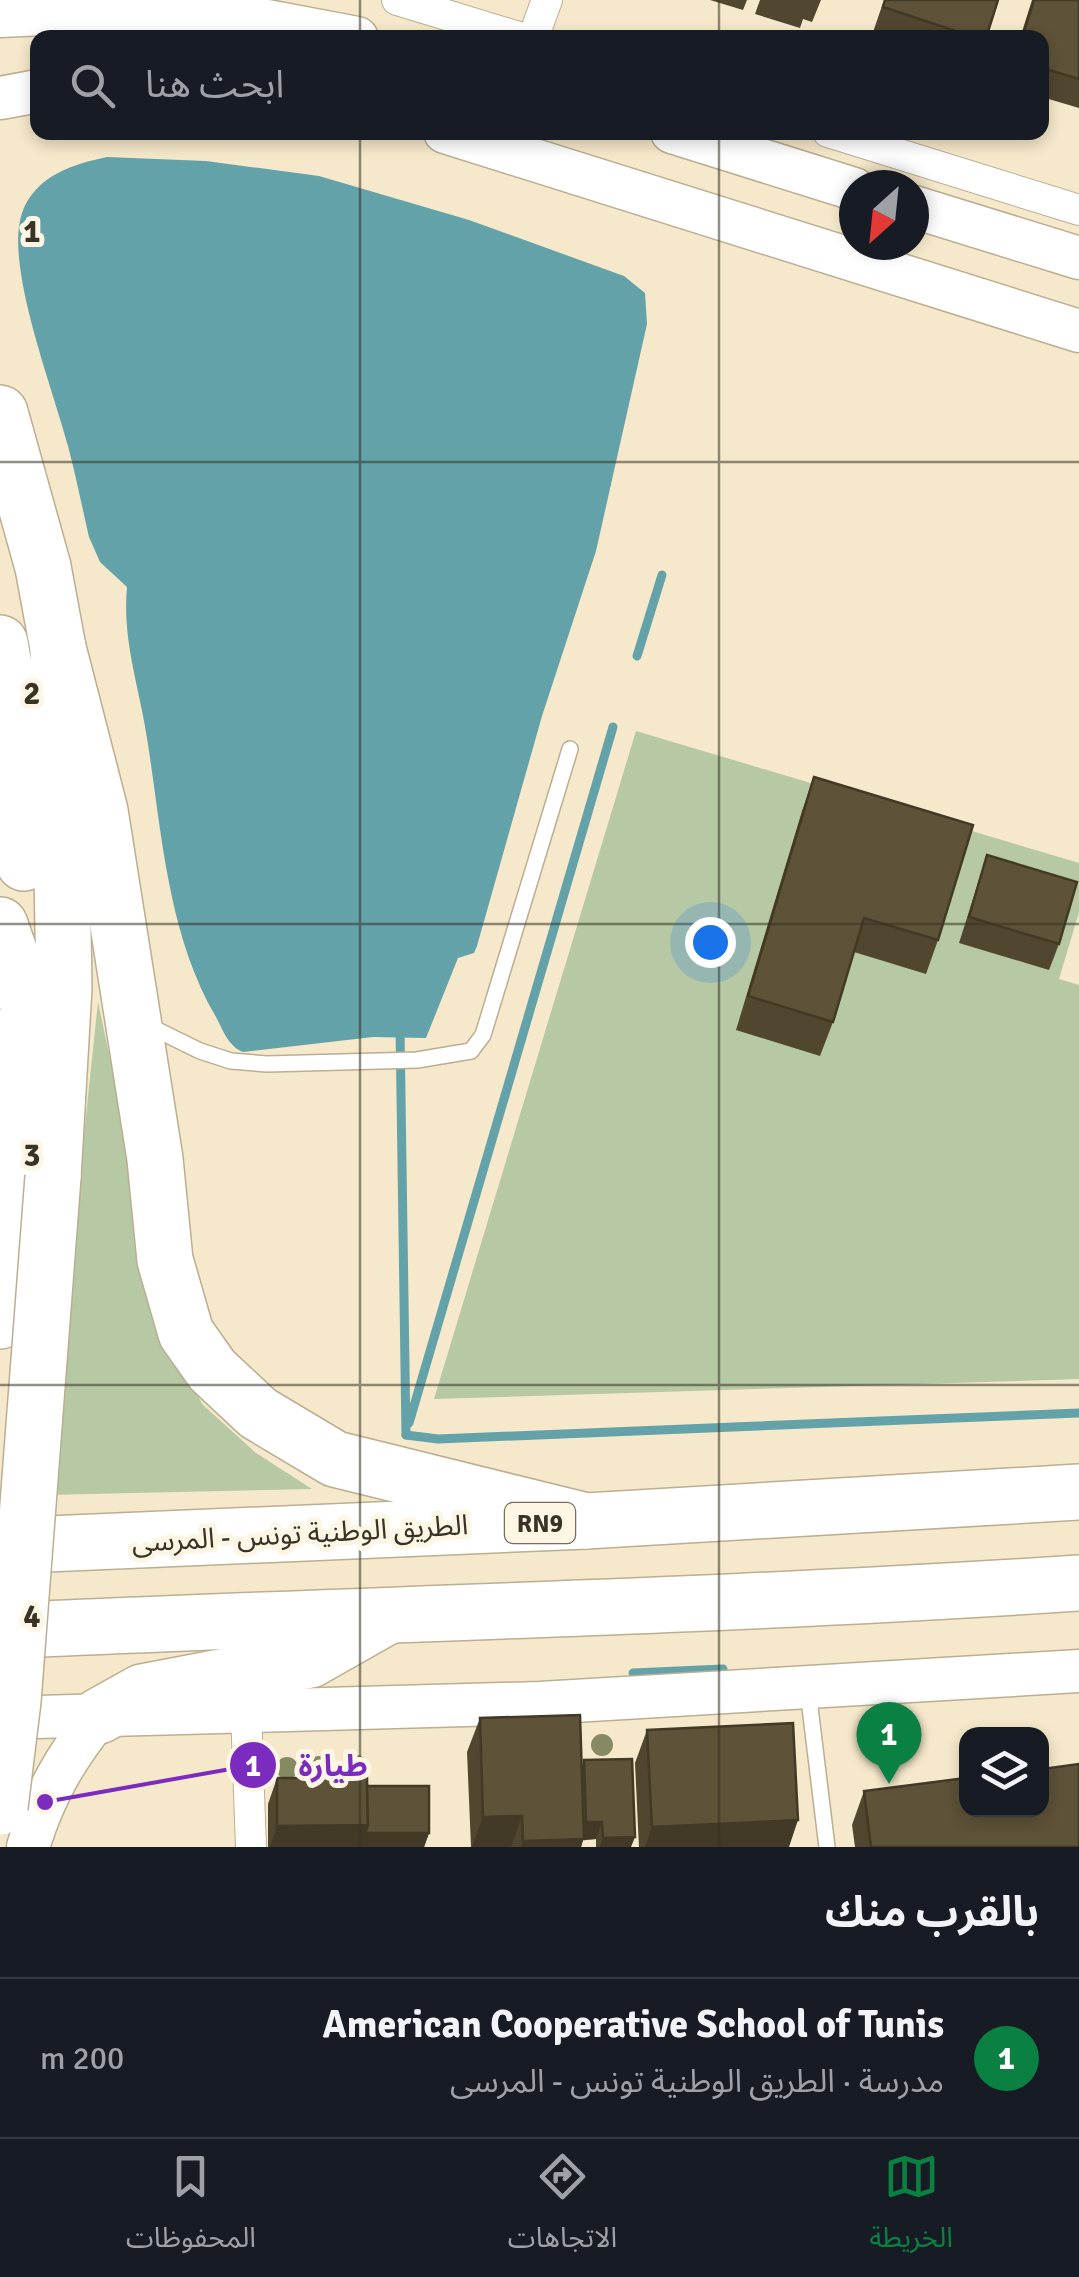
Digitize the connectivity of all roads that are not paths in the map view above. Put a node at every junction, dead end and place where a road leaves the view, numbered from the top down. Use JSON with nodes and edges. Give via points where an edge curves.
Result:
{"nodes":[{"id":1,"x":397,"y":0,"type":"edge"},
{"id":2,"x":547,"y":0,"type":"edge"},
{"id":3,"x":0,"y":16,"type":"edge"},
{"id":4,"x":310,"y":30,"type":"edge"},
{"id":5,"x":496,"y":30,"type":"edge"},
{"id":6,"x":537,"y":30,"type":"edge"},
{"id":7,"x":30,"y":93,"type":"edge"},
{"id":8,"x":0,"y":98,"type":"edge"},
{"id":9,"x":471,"y":140,"type":"edge"},
{"id":10,"x":698,"y":140,"type":"edge"},
{"id":11,"x":854,"y":140,"type":"edge"},
{"id":12,"x":839,"y":184,"type":"edge"},
{"id":13,"x":1079,"y":210,"type":"edge"},
{"id":14,"x":929,"y":212,"type":"edge"},
{"id":15,"x":1079,"y":258,"type":"edge"},
{"id":16,"x":1079,"y":330,"type":"edge"},
{"id":17,"x":0,"y":413,"type":"edge"},
{"id":18,"x":0,"y":643,"type":"edge"},
{"id":19,"x":58,"y":648,"type":"junction"},
{"id":20,"x":570,"y":749,"type":"dead end"},
{"id":21,"x":0,"y":925,"type":"edge"},
{"id":22,"x":26,"y":999,"type":"junction"},
{"id":23,"x":134,"y":1019,"type":"junction"},
{"id":24,"x":33,"y":1176,"type":"junction"},
{"id":25,"x":0,"y":1321,"type":"edge"},
{"id":26,"x":1079,"y":1492,"type":"edge"},
{"id":27,"x":586,"y":1520,"type":"junction"},
{"id":28,"x":0,"y":1546,"type":"edge"},
{"id":29,"x":1079,"y":1582,"type":"edge"},
{"id":30,"x":394,"y":1612,"type":"junction"},
{"id":31,"x":0,"y":1630,"type":"edge"},
{"id":32,"x":1079,"y":1671,"type":"edge"},
{"id":33,"x":808,"y":1687,"type":"junction"},
{"id":34,"x":246,"y":1711,"type":"junction"},
{"id":35,"x":100,"y":1716,"type":"junction"},
{"id":36,"x":0,"y":1718,"type":"edge"},
{"id":37,"x":0,"y":1807,"type":"edge"},
{"id":38,"x":28,"y":1847,"type":"edge"},
{"id":39,"x":252,"y":1847,"type":"edge"},
{"id":40,"x":828,"y":1847,"type":"edge"}],
"edges":[{"from":1,"to":5,"type":"street"},
{"from":2,"to":6,"type":"street"},
{"from":3,"to":4,"type":"street","via":[[132,10]]},
{"from":7,"to":8,"type":"street"},
{"from":9,"to":16,"type":"street"},
{"from":10,"to":12,"type":"street"},
{"from":11,"to":13,"type":"street"},
{"from":14,"to":15,"type":"street"},
{"from":17,"to":19,"type":"highway"},
{"from":18,"to":22,"type":"highway","via":[[24,811]]},
{"from":19,"to":23,"type":"highway","via":[[100,811]]},
{"from":19,"to":24,"type":"highway","via":[[64,986]]},
{"from":20,"to":23,"type":"lane","via":[[483,1035],[471,1051],[418,1060],[231,1061]]},
{"from":21,"to":22,"type":"highway"},
{"from":22,"to":24,"type":"highway"},
{"from":23,"to":27,"type":"highway","via":[[166,1260],[186,1333],[212,1370],[258,1412],[335,1459]]},
{"from":24,"to":25,"type":"highway"},
{"from":24,"to":37,"type":"highway","bridge":true,"via":[[13,1701]]},
{"from":26,"to":27,"type":"highway","name":"الطريق الوطنية تونس - المرسى","number":"RN9"},
{"from":27,"to":28,"type":"highway","name":"الطريق الوطنية تونس - المرسى","number":"RN9"},
{"from":29,"to":30,"type":"highway","via":[[792,1602]]},
{"from":30,"to":31,"type":"highway"},
{"from":30,"to":35,"type":"highway","via":[[310,1660],[142,1692]]},
{"from":32,"to":33,"type":"street"},
{"from":33,"to":34,"type":"street"},
{"from":33,"to":40,"type":"lane"},
{"from":34,"to":35,"type":"street"},
{"from":34,"to":39,"type":"street"},
{"from":35,"to":36,"type":"street"},
{"from":35,"to":38,"type":"street","via":[[62,1763]]}]}
